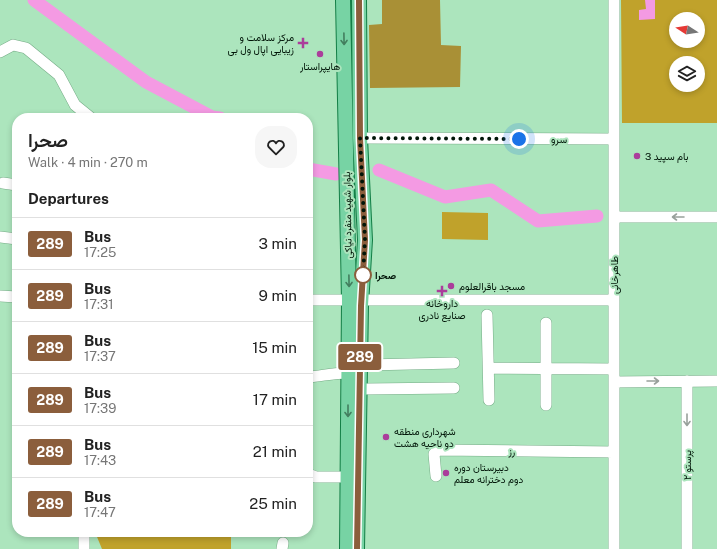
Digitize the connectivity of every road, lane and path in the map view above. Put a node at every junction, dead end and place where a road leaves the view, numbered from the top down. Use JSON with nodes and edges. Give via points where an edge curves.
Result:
{"nodes":[{"id":1,"x":343,"y":0,"type":"edge"},
{"id":2,"x":359,"y":0,"type":"edge"},
{"id":3,"x":614,"y":0,"type":"edge"},
{"id":4,"x":0,"y":52,"type":"edge"},
{"id":5,"x":85,"y":113,"type":"edge"},
{"id":6,"x":360,"y":138,"type":"junction"},
{"id":7,"x":614,"y":139,"type":"junction"},
{"id":8,"x":362,"y":170,"type":"junction"},
{"id":9,"x":346,"y":172,"type":"junction"},
{"id":10,"x":3,"y":183,"type":"dead end"},
{"id":11,"x":12,"y":184,"type":"edge"},
{"id":12,"x":614,"y":217,"type":"junction"},
{"id":13,"x":717,"y":218,"type":"edge"},
{"id":14,"x":0,"y":237,"type":"edge"},
{"id":15,"x":12,"y":239,"type":"edge"},
{"id":16,"x":0,"y":296,"type":"edge"},
{"id":17,"x":12,"y":297,"type":"edge"},
{"id":18,"x":313,"y":300,"type":"edge"},
{"id":19,"x":614,"y":300,"type":"junction"},
{"id":20,"x":357,"y":302,"type":"junction"},
{"id":21,"x":487,"y":315,"type":"dead end"},
{"id":22,"x":546,"y":323,"type":"dead end"},
{"id":23,"x":454,"y":363,"type":"dead end"},
{"id":24,"x":366,"y":365,"type":"junction"},
{"id":25,"x":489,"y":368,"type":"junction"},
{"id":26,"x":546,"y":369,"type":"junction"},
{"id":27,"x":614,"y":369,"type":"junction"},
{"id":28,"x":313,"y":370,"type":"edge"},
{"id":29,"x":330,"y":373,"type":"junction"},
{"id":30,"x":348,"y":373,"type":"junction"},
{"id":31,"x":313,"y":377,"type":"edge"},
{"id":32,"x":687,"y":381,"type":"junction"},
{"id":33,"x":717,"y":381,"type":"edge"},
{"id":34,"x":614,"y":382,"type":"junction"},
{"id":35,"x":454,"y":388,"type":"dead end"},
{"id":36,"x":366,"y":389,"type":"junction"},
{"id":37,"x":489,"y":400,"type":"dead end"},
{"id":38,"x":546,"y":405,"type":"dead end"},
{"id":39,"x":614,"y":452,"type":"junction"},
{"id":40,"x":436,"y":476,"type":"dead end"},
{"id":41,"x":348,"y":477,"type":"junction"},
{"id":42,"x":313,"y":478,"type":"edge"},
{"id":43,"x":84,"y":537,"type":"edge"},
{"id":44,"x":84,"y":549,"type":"edge"},
{"id":45,"x":346,"y":549,"type":"edge"},
{"id":46,"x":358,"y":549,"type":"edge"},
{"id":47,"x":614,"y":549,"type":"edge"},
{"id":48,"x":687,"y":549,"type":"edge"}],
"edges":[{"from":1,"to":9,"type":"main road","name":"بلوار شهید منفرد نیاکی","one_way":true},
{"from":2,"to":6,"type":"main road","name":"بلوار شهید منفرد نیاکی"},
{"from":3,"to":7,"type":"street","name":"طاهرخانی"},
{"from":4,"to":5,"type":"street","via":[[12,45],[26,48],[59,75],[75,105]]},
{"from":6,"to":7,"type":"street","name":"سرو"},
{"from":6,"to":8,"type":"main road","name":"بلوار شهید منفرد نیاکی"},
{"from":7,"to":12,"type":"street","name":"طاهرخانی"},
{"from":8,"to":9,"type":"main road","via":[[354,162]]},
{"from":8,"to":20,"type":"main road","name":"بلوار شهید منفرد نیاکی","via":[[365,240]]},
{"from":9,"to":20,"type":"main road","name":"بلوار شهید منفرد نیاکی","one_way":true},
{"from":10,"to":11,"type":"street"},
{"from":13,"to":12,"type":"street","one_way":true},
{"from":12,"to":19,"type":"street","name":"طاهرخانی"},
{"from":14,"to":15,"type":"street"},
{"from":16,"to":17,"type":"street"},
{"from":18,"to":20,"type":"street"},
{"from":19,"to":20,"type":"street"},
{"from":19,"to":27,"type":"street","name":"طاهرخانی"},
{"from":20,"to":24,"type":"main road","via":[[365,319]]},
{"from":20,"to":30,"type":"main road","name":"بلوار شهید منفرد نیاکی"},
{"from":20,"to":46,"type":"main road","name":"بلوار شهید منفرد نیاکی"},
{"from":21,"to":25,"type":"street"},
{"from":22,"to":26,"type":"street"},
{"from":23,"to":24,"type":"street"},
{"from":24,"to":36,"type":"main road"},
{"from":25,"to":26,"type":"street"},
{"from":25,"to":37,"type":"street"},
{"from":26,"to":27,"type":"street"},
{"from":26,"to":38,"type":"street"},
{"from":27,"to":34,"type":"street","name":"طاهرخانی"},
{"from":28,"to":29,"type":"street","via":[[326,370]]},
{"from":29,"to":30,"type":"street"},
{"from":29,"to":31,"type":"street"},
{"from":30,"to":41,"type":"main road","name":"بلوار شهید منفرد نیاکی","one_way":true},
{"from":32,"to":33,"type":"street"},
{"from":34,"to":32,"type":"street","one_way":true},
{"from":32,"to":48,"type":"street","name":"پرستو ۲","one_way":true},
{"from":34,"to":39,"type":"street","name":"طاهرخانی"},
{"from":35,"to":36,"type":"street"},
{"from":36,"to":46,"type":"main road","via":[[364,524]]},
{"from":39,"to":40,"type":"street","name":"رز","via":[[438,450],[434,454]]},
{"from":39,"to":47,"type":"street","name":"طاهرخانی"},
{"from":41,"to":42,"type":"street"},
{"from":41,"to":45,"type":"main road","name":"بلوار شهید منفرد نیاکی"},
{"from":43,"to":44,"type":"street"}]}
